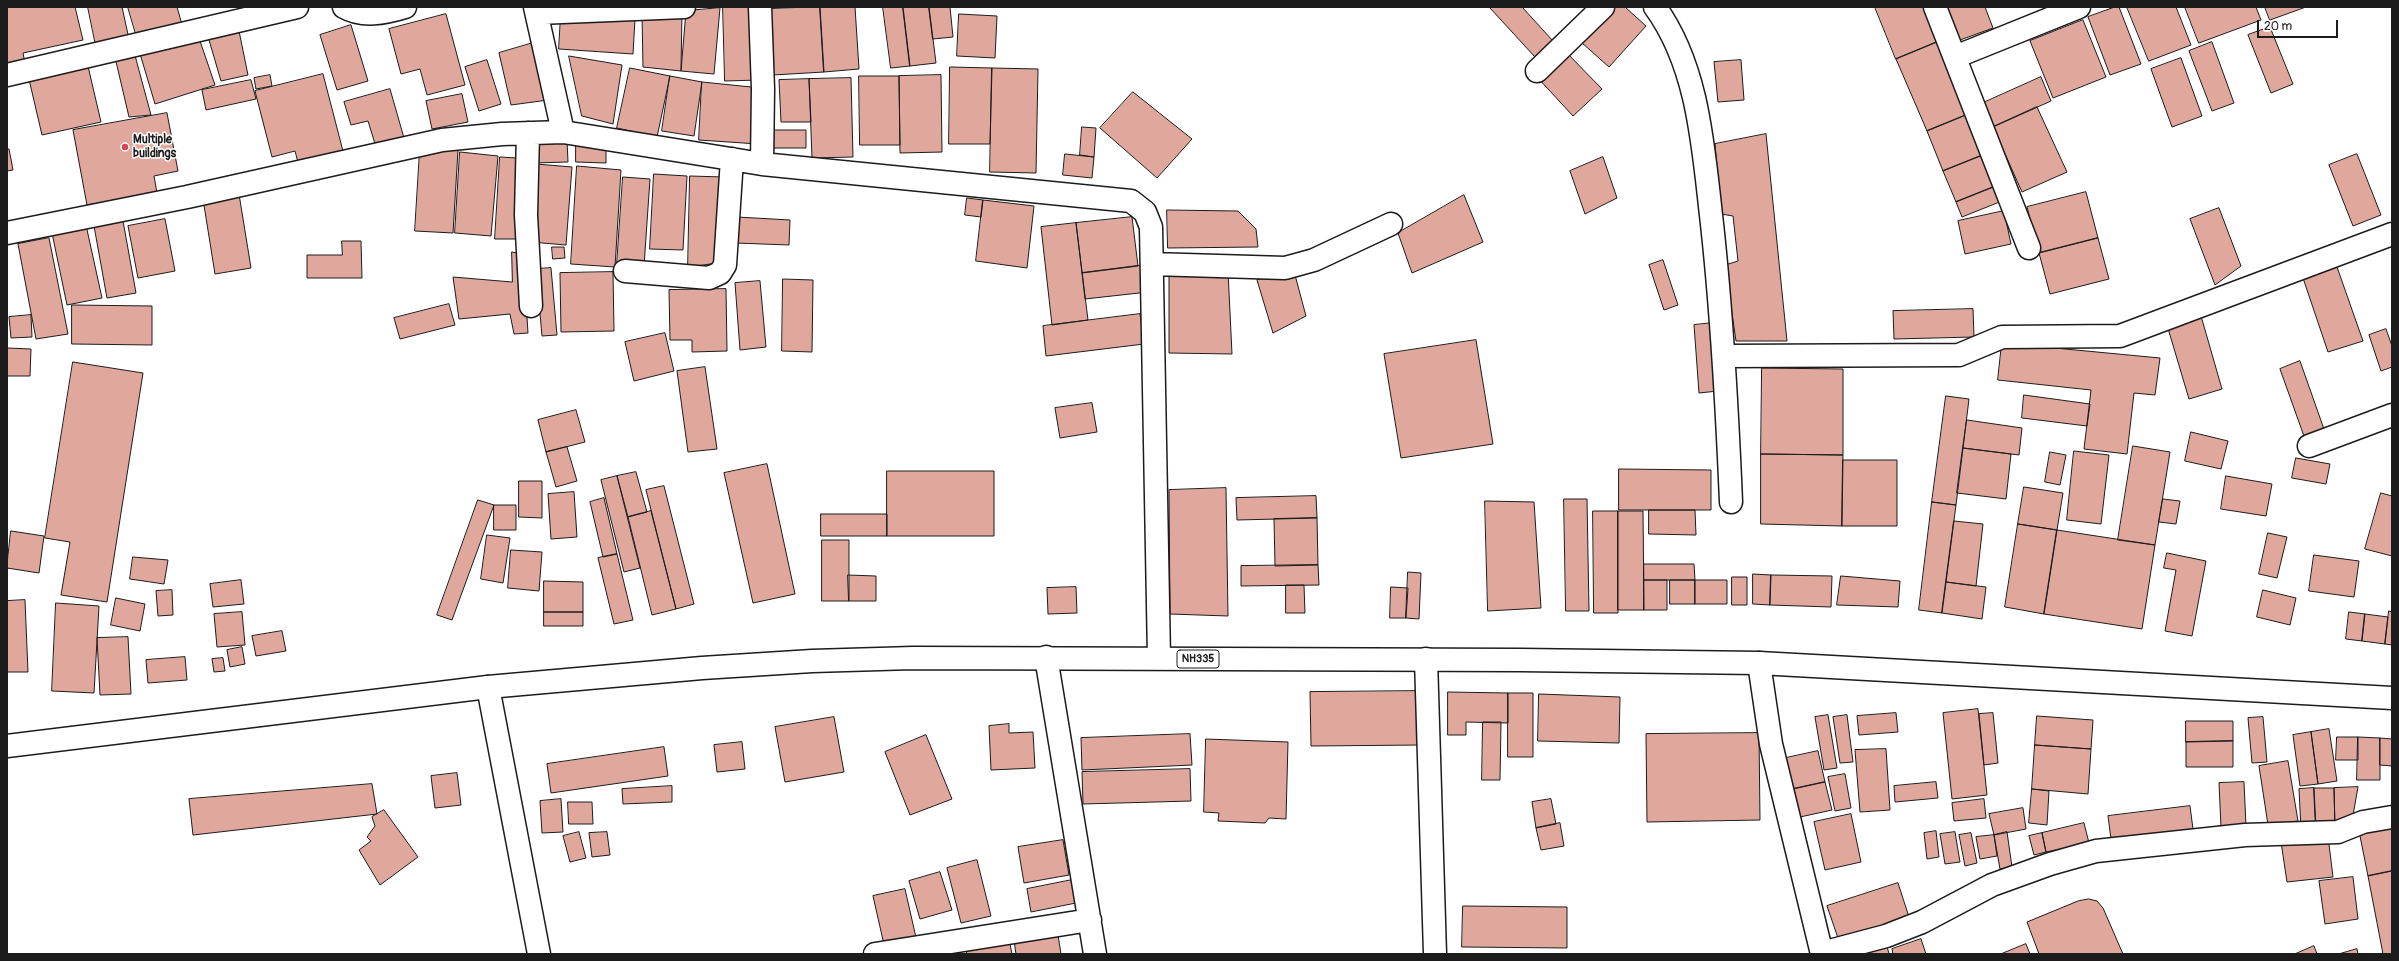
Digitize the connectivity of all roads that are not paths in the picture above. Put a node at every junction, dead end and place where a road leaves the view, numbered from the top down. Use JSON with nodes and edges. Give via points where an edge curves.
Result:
{"nodes":[{"id":1,"x":297,"y":7,"type":"edge"},
{"id":2,"x":344,"y":7,"type":"edge"},
{"id":3,"x":405,"y":7,"type":"edge"},
{"id":4,"x":684,"y":7,"type":"edge"},
{"id":5,"x":760,"y":7,"type":"edge"},
{"id":6,"x":1603,"y":7,"type":"edge"},
{"id":7,"x":1655,"y":7,"type":"edge"},
{"id":8,"x":1935,"y":7,"type":"edge"},
{"id":9,"x":2079,"y":7,"type":"edge"},
{"id":10,"x":536,"y":10,"type":"edge"},
{"id":11,"x":1954,"y":57,"type":"junction"},
{"id":12,"x":1537,"y":71,"type":"dead end"},
{"id":13,"x":7,"y":74,"type":"edge"},
{"id":14,"x":563,"y":132,"type":"junction"},
{"id":15,"x":528,"y":133,"type":"junction"},
{"id":16,"x":732,"y":159,"type":"junction"},
{"id":17,"x":762,"y":164,"type":"junction"},
{"id":18,"x":1391,"y":224,"type":"dead end"},
{"id":19,"x":7,"y":233,"type":"edge"},
{"id":20,"x":2392,"y":234,"type":"edge"},
{"id":21,"x":2029,"y":248,"type":"dead end"},
{"id":22,"x":1152,"y":264,"type":"junction"},
{"id":23,"x":625,"y":271,"type":"dead end"},
{"id":24,"x":532,"y":306,"type":"dead end"},
{"id":25,"x":1725,"y":356,"type":"junction"},
{"id":26,"x":2392,"y":415,"type":"edge"},
{"id":27,"x":2308,"y":446,"type":"dead end"},
{"id":28,"x":1732,"y":502,"type":"dead end"},
{"id":29,"x":1046,"y":657,"type":"junction"},
{"id":30,"x":1159,"y":658,"type":"junction"},
{"id":31,"x":1426,"y":659,"type":"junction"},
{"id":32,"x":1759,"y":663,"type":"junction"},
{"id":33,"x":488,"y":687,"type":"junction"},
{"id":34,"x":2392,"y":698,"type":"edge"},
{"id":35,"x":7,"y":746,"type":"edge"},
{"id":36,"x":2392,"y":817,"type":"edge"},
{"id":37,"x":1090,"y":920,"type":"junction"},
{"id":38,"x":919,"y":951,"type":"edge"},
{"id":39,"x":539,"y":954,"type":"edge"},
{"id":40,"x":875,"y":954,"type":"edge"},
{"id":41,"x":1095,"y":954,"type":"edge"},
{"id":42,"x":1435,"y":954,"type":"edge"},
{"id":43,"x":1822,"y":954,"type":"edge"}],
"edges":[{"from":1,"to":13,"type":"main road"},
{"from":2,"to":3,"type":"main road","via":[[351,11],[372,14]]},
{"from":4,"to":10,"type":"main road"},
{"from":5,"to":17,"type":"main road"},
{"from":6,"to":12,"type":"main road"},
{"from":7,"to":25,"type":"main road","via":[[1688,69],[1706,177]]},
{"from":8,"to":11,"type":"main road"},
{"from":9,"to":11,"type":"main road"},
{"from":10,"to":14,"type":"main road"},
{"from":11,"to":21,"type":"main road"},
{"from":14,"to":15,"type":"main road"},
{"from":14,"to":16,"type":"main road"},
{"from":15,"to":19,"type":"main road","via":[[442,140],[187,197]]},
{"from":15,"to":24,"type":"main road","via":[[526,215]]},
{"from":16,"to":17,"type":"main road"},
{"from":16,"to":23,"type":"main road","via":[[725,265],[720,273],[709,278]]},
{"from":17,"to":22,"type":"main road","via":[[1131,201],[1145,212],[1151,227]]},
{"from":18,"to":22,"type":"main road","via":[[1314,260],[1285,268]]},
{"from":20,"to":25,"type":"main road","via":[[2120,336],[2002,337],[1959,355]]},
{"from":22,"to":30,"type":"main road"},
{"from":25,"to":28,"type":"main road"},
{"from":26,"to":27,"type":"main road"},
{"from":29,"to":30,"type":"main road","number":"NH335"},
{"from":29,"to":33,"type":"main road","number":"NH335","via":[[812,661]]},
{"from":29,"to":37,"type":"main road"},
{"from":30,"to":31,"type":"main road","number":"NH335"},
{"from":31,"to":32,"type":"main road","number":"NH335"},
{"from":31,"to":42,"type":"main road"},
{"from":32,"to":34,"type":"main road","number":"NH335"},
{"from":32,"to":43,"type":"main road","via":[[1772,744]]},
{"from":33,"to":35,"type":"main road","number":"NH335"},
{"from":33,"to":39,"type":"main road"},
{"from":36,"to":43,"type":"main road","via":[[2364,822],[2338,832],[2246,835],[2096,851],[1992,885],[1922,922],[1886,936]]},
{"from":37,"to":38,"type":"main road"},
{"from":37,"to":41,"type":"main road"},
{"from":38,"to":40,"type":"main road"}]}
